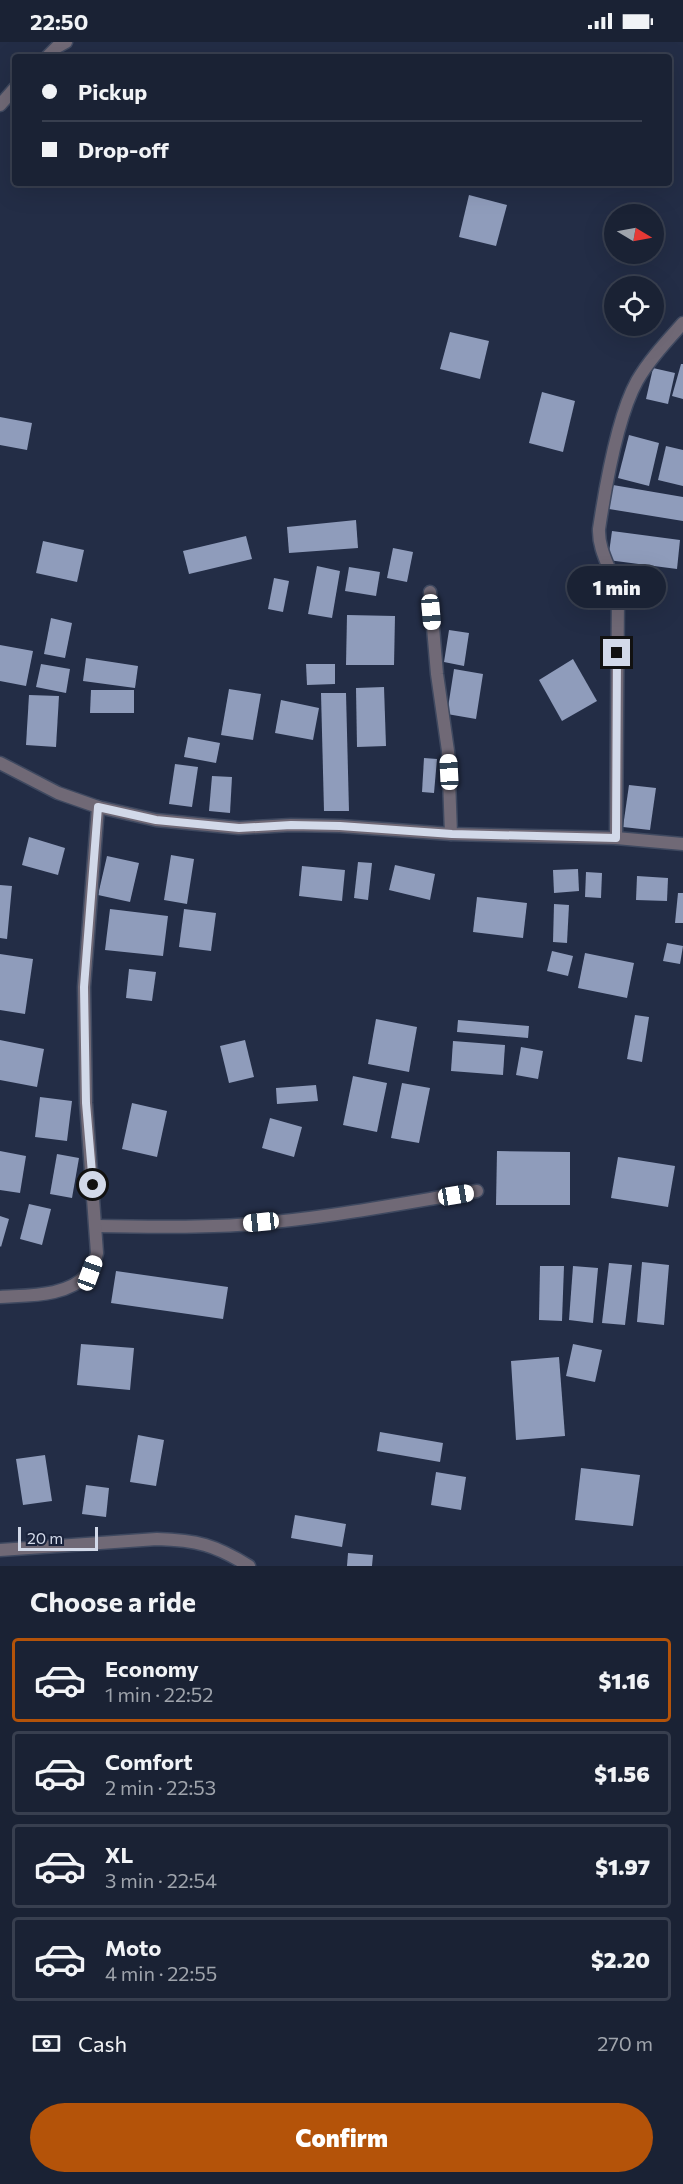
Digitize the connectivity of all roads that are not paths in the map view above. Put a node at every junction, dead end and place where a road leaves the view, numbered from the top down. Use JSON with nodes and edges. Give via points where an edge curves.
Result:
{"nodes":[{"id":1,"x":66,"y":42,"type":"edge"},
{"id":2,"x":49,"y":54,"type":"edge"},
{"id":3,"x":12,"y":91,"type":"edge"},
{"id":4,"x":0,"y":105,"type":"edge"},
{"id":5,"x":683,"y":323,"type":"edge"},
{"id":6,"x":430,"y":592,"type":"dead end"},
{"id":7,"x":0,"y":763,"type":"edge"},
{"id":8,"x":98,"y":807,"type":"junction"},
{"id":9,"x":452,"y":834,"type":"junction"},
{"id":10,"x":616,"y":838,"type":"junction"},
{"id":11,"x":683,"y":844,"type":"edge"},
{"id":12,"x":477,"y":1191,"type":"dead end"},
{"id":13,"x":96,"y":1226,"type":"junction"},
{"id":14,"x":0,"y":1297,"type":"edge"},
{"id":15,"x":0,"y":1550,"type":"edge"},
{"id":16,"x":249,"y":1566,"type":"edge"}],
"edges":[{"from":1,"to":2,"type":"street"},
{"from":3,"to":4,"type":"street"},
{"from":5,"to":10,"type":"street","via":[[636,382],[624,414],[599,529],[600,545],[618,597]]},
{"from":6,"to":9,"type":"street","via":[[448,751]]},
{"from":7,"to":8,"type":"street","via":[[58,793]]},
{"from":8,"to":9,"type":"street","via":[[156,820],[239,828],[340,826]]},
{"from":8,"to":13,"type":"street","via":[[84,987],[86,1103]]},
{"from":9,"to":10,"type":"street"},
{"from":10,"to":11,"type":"street"},
{"from":12,"to":13,"type":"street","via":[[239,1225]]},
{"from":13,"to":14,"type":"street","via":[[94,1263],[90,1273],[74,1287]]},
{"from":15,"to":16,"type":"street","via":[[183,1540],[208,1544]]}]}
